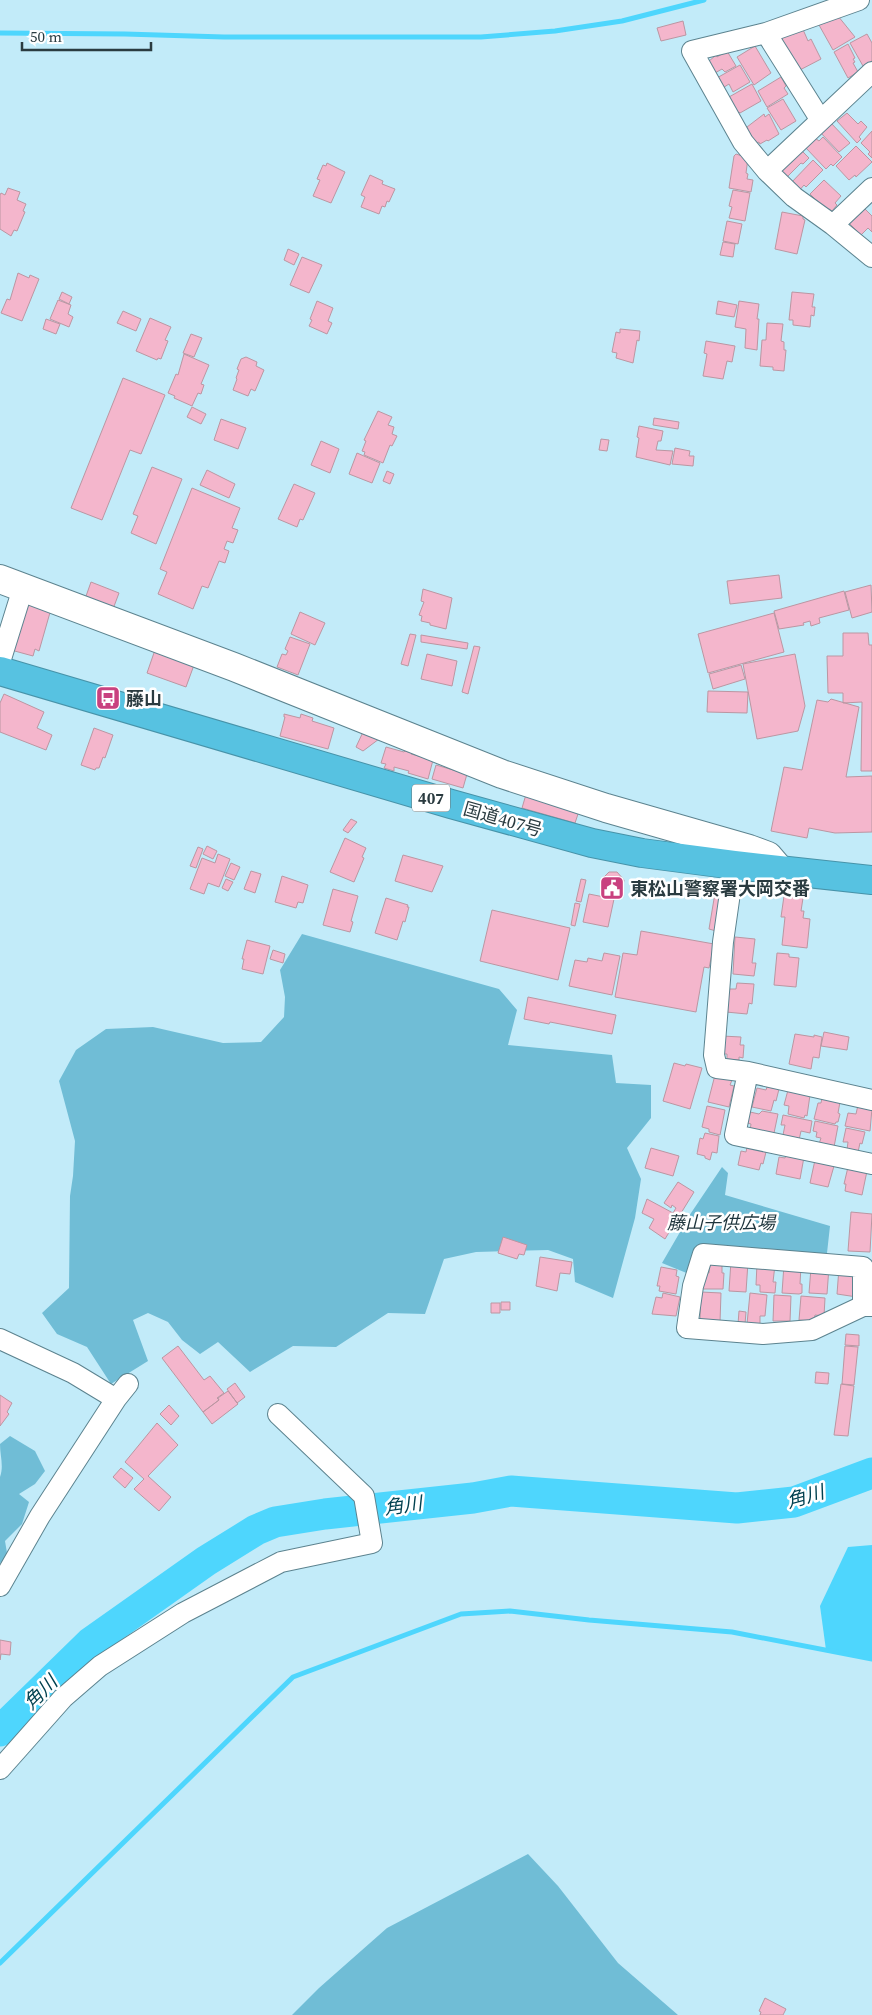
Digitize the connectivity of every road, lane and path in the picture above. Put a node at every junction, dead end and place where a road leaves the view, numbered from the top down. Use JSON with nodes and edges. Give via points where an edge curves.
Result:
{"nodes":[{"id":1,"x":859,"y":0,"type":"edge"},
{"id":2,"x":766,"y":33,"type":"junction"},
{"id":3,"x":872,"y":72,"type":"edge"},
{"id":4,"x":820,"y":119,"type":"junction"},
{"id":5,"x":767,"y":171,"type":"junction"},
{"id":6,"x":872,"y":188,"type":"edge"},
{"id":7,"x":833,"y":225,"type":"junction"},
{"id":8,"x":872,"y":257,"type":"edge"},
{"id":9,"x":11,"y":583,"type":"edge"},
{"id":10,"x":0,"y":662,"type":"edge"},
{"id":11,"x":0,"y":672,"type":"edge"},
{"id":12,"x":734,"y":865,"type":"junction"},
{"id":13,"x":780,"y":870,"type":"junction"},
{"id":14,"x":872,"y":880,"type":"edge"},
{"id":15,"x":748,"y":1072,"type":"junction"},
{"id":16,"x":872,"y":1100,"type":"edge"},
{"id":17,"x":872,"y":1164,"type":"edge"},
{"id":18,"x":867,"y":1306,"type":"edge"},
{"id":19,"x":0,"y":1339,"type":"edge"},
{"id":20,"x":278,"y":1414,"type":"dead end"},
{"id":21,"x":0,"y":1586,"type":"edge"},
{"id":22,"x":0,"y":1769,"type":"edge"}],
"edges":[{"from":1,"to":2,"type":"street"},
{"from":2,"to":4,"type":"street"},
{"from":2,"to":5,"type":"street","via":[[692,51],[743,142]]},
{"from":3,"to":4,"type":"street"},
{"from":4,"to":5,"type":"street"},
{"from":5,"to":7,"type":"street","via":[[794,197]]},
{"from":6,"to":7,"type":"street"},
{"from":7,"to":8,"type":"street"},
{"from":9,"to":10,"type":"street"},
{"from":9,"to":13,"type":"street","via":[[234,666],[502,774],[768,856]]},
{"from":11,"to":12,"type":"highway","name":"国道407号","number":"407","via":[[592,843]]},
{"from":12,"to":13,"type":"highway","name":"国道407号","number":"407"},
{"from":12,"to":15,"type":"street","via":[[723,942],[714,1055],[717,1068]]},
{"from":13,"to":14,"type":"highway","name":"国道407号","number":"407"},
{"from":15,"to":16,"type":"street"},
{"from":15,"to":17,"type":"street","via":[[735,1135]]},
{"from":18,"to":18,"type":"street","via":[[812,1330],[763,1334],[687,1328],[693,1286],[703,1254],[863,1267]]},
{"from":19,"to":21,"type":"street","via":[[73,1373],[122,1391],[40,1516]]},
{"from":20,"to":22,"type":"street","via":[[364,1496],[372,1543],[281,1562],[183,1613],[100,1666],[63,1698]]}]}
